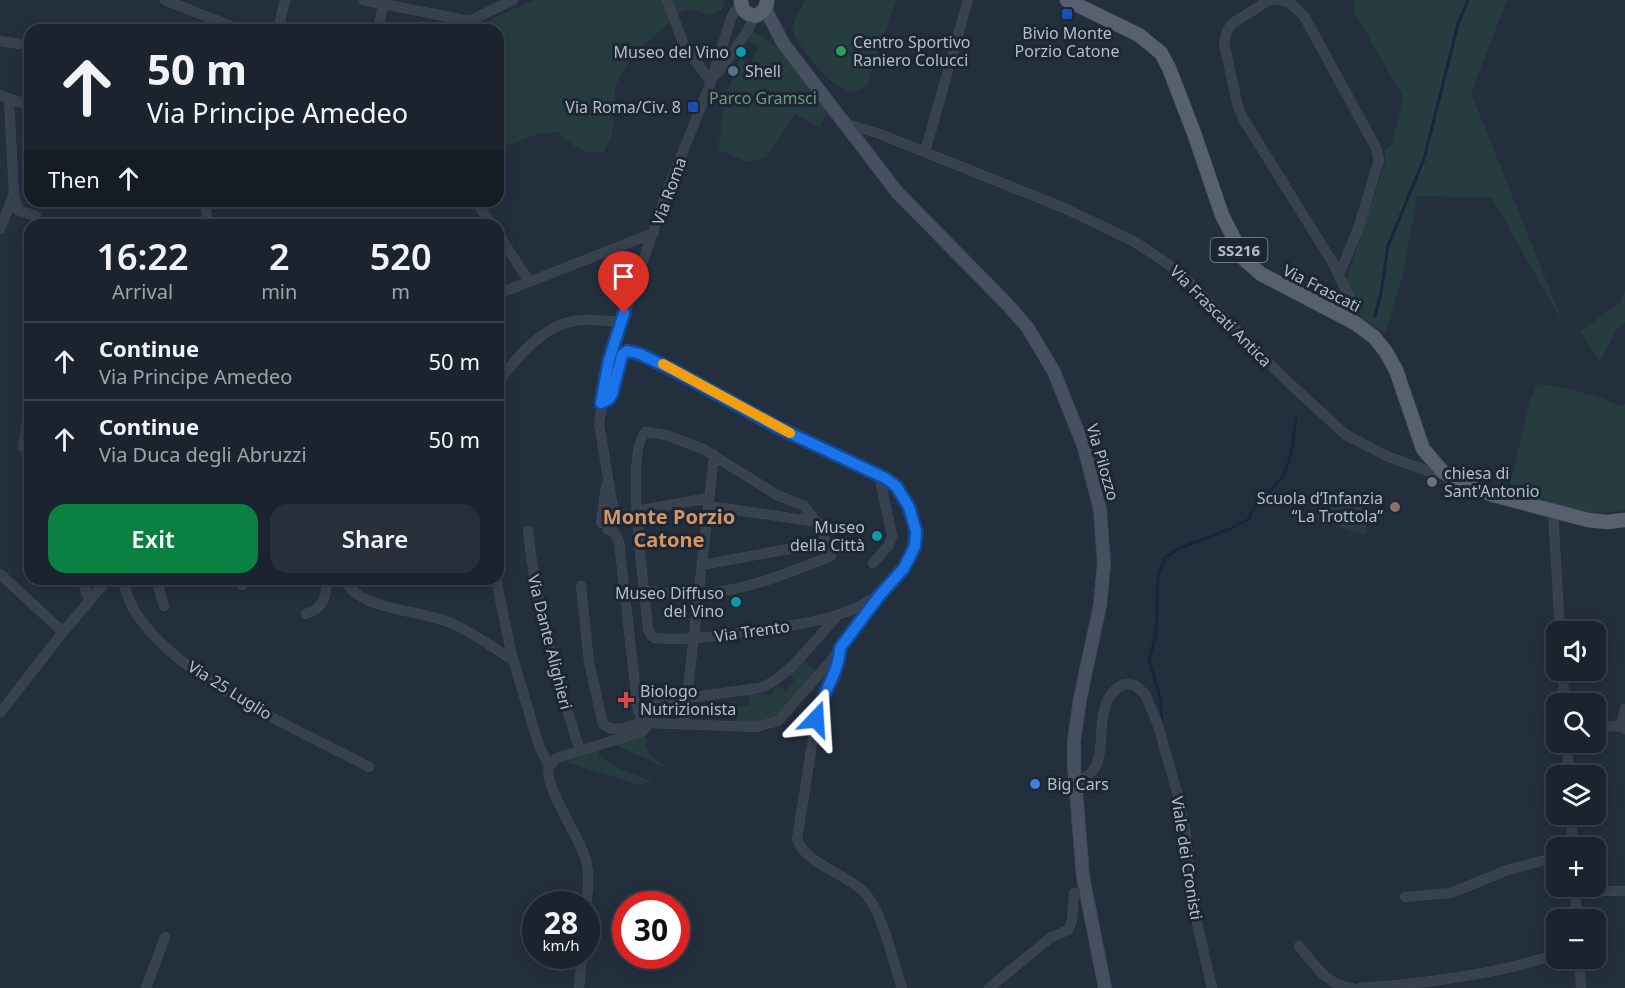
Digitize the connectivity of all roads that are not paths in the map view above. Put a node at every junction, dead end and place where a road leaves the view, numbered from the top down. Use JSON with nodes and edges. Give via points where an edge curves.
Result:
{"nodes":[{"id":1,"x":165,"y":0,"type":"edge"},
{"id":2,"x":285,"y":0,"type":"edge"},
{"id":3,"x":363,"y":0,"type":"edge"},
{"id":4,"x":513,"y":0,"type":"edge"},
{"id":5,"x":667,"y":0,"type":"edge"},
{"id":6,"x":968,"y":0,"type":"edge"},
{"id":7,"x":1067,"y":0,"type":"edge"},
{"id":8,"x":1274,"y":0,"type":"edge"},
{"id":9,"x":1279,"y":0,"type":"edge"},
{"id":10,"x":384,"y":2,"type":"edge"},
{"id":11,"x":740,"y":2,"type":"edge"},
{"id":12,"x":765,"y":7,"type":"edge"},
{"id":13,"x":470,"y":21,"type":"junction"},
{"id":14,"x":226,"y":24,"type":"edge"},
{"id":15,"x":279,"y":24,"type":"edge"},
{"id":16,"x":379,"y":24,"type":"edge"},
{"id":17,"x":464,"y":24,"type":"edge"},
{"id":18,"x":0,"y":41,"type":"edge"},
{"id":19,"x":20,"y":44,"type":"dead end"},
{"id":20,"x":711,"y":82,"type":"junction"},
{"id":21,"x":4,"y":97,"type":"edge"},
{"id":22,"x":24,"y":104,"type":"edge"},
{"id":23,"x":847,"y":124,"type":"junction"},
{"id":24,"x":11,"y":142,"type":"junction"},
{"id":25,"x":0,"y":146,"type":"edge"},
{"id":26,"x":925,"y":152,"type":"junction"},
{"id":27,"x":14,"y":194,"type":"junction"},
{"id":28,"x":36,"y":216,"type":"dead end"},
{"id":29,"x":0,"y":229,"type":"edge"},
{"id":30,"x":654,"y":233,"type":"junction"},
{"id":31,"x":504,"y":243,"type":"edge"},
{"id":32,"x":1339,"y":275,"type":"junction"},
{"id":33,"x":529,"y":281,"type":"junction"},
{"id":34,"x":504,"y":291,"type":"edge"},
{"id":35,"x":1350,"y":321,"type":"junction"},
{"id":36,"x":621,"y":322,"type":"junction"},
{"id":37,"x":504,"y":376,"type":"edge"},
{"id":38,"x":601,"y":403,"type":"junction"},
{"id":39,"x":24,"y":442,"type":"edge"},
{"id":40,"x":23,"y":447,"type":"dead end"},
{"id":41,"x":714,"y":455,"type":"junction"},
{"id":42,"x":879,"y":475,"type":"junction"},
{"id":43,"x":1447,"y":475,"type":"junction"},
{"id":44,"x":709,"y":502,"type":"junction"},
{"id":45,"x":636,"y":511,"type":"junction"},
{"id":46,"x":1553,"y":511,"type":"junction"},
{"id":47,"x":1625,"y":520,"type":"edge"},
{"id":48,"x":818,"y":522,"type":"junction"},
{"id":49,"x":528,"y":531,"type":"dead end"},
{"id":50,"x":826,"y":542,"type":"junction"},
{"id":51,"x":873,"y":563,"type":"dead end"},
{"id":52,"x":702,"y":565,"type":"junction"},
{"id":53,"x":0,"y":574,"type":"edge"},
{"id":54,"x":84,"y":585,"type":"edge"},
{"id":55,"x":103,"y":585,"type":"edge"},
{"id":56,"x":124,"y":585,"type":"edge"},
{"id":57,"x":158,"y":585,"type":"edge"},
{"id":58,"x":326,"y":585,"type":"edge"},
{"id":59,"x":348,"y":585,"type":"edge"},
{"id":60,"x":497,"y":585,"type":"edge"},
{"id":61,"x":580,"y":586,"type":"dead end"},
{"id":62,"x":645,"y":591,"type":"junction"},
{"id":63,"x":699,"y":595,"type":"junction"},
{"id":64,"x":880,"y":595,"type":"junction"},
{"id":65,"x":89,"y":600,"type":"junction"},
{"id":66,"x":164,"y":606,"type":"dead end"},
{"id":67,"x":306,"y":614,"type":"dead end"},
{"id":68,"x":837,"y":615,"type":"junction"},
{"id":69,"x":1559,"y":621,"type":"edge"},
{"id":70,"x":63,"y":632,"type":"junction"},
{"id":71,"x":694,"y":639,"type":"junction"},
{"id":72,"x":840,"y":648,"type":"junction"},
{"id":73,"x":513,"y":660,"type":"junction"},
{"id":74,"x":687,"y":698,"type":"junction"},
{"id":75,"x":659,"y":702,"type":"dead end"},
{"id":76,"x":1625,"y":709,"type":"edge"},
{"id":77,"x":0,"y":713,"type":"edge"},
{"id":78,"x":646,"y":722,"type":"junction"},
{"id":79,"x":684,"y":725,"type":"junction"},
{"id":80,"x":1606,"y":727,"type":"edge"},
{"id":81,"x":1623,"y":728,"type":"edge"},
{"id":82,"x":580,"y":752,"type":"junction"},
{"id":83,"x":549,"y":765,"type":"junction"},
{"id":84,"x":369,"y":767,"type":"dead end"},
{"id":85,"x":1075,"y":783,"type":"junction"},
{"id":86,"x":1546,"y":860,"type":"edge"},
{"id":87,"x":1606,"y":890,"type":"edge"},
{"id":88,"x":587,"y":891,"type":"edge"},
{"id":89,"x":1625,"y":891,"type":"edge"},
{"id":90,"x":1085,"y":892,"type":"junction"},
{"id":91,"x":1405,"y":897,"type":"dead end"},
{"id":92,"x":165,"y":937,"type":"dead end"},
{"id":93,"x":1299,"y":946,"type":"dead end"},
{"id":94,"x":1546,"y":957,"type":"edge"},
{"id":95,"x":581,"y":969,"type":"edge"},
{"id":96,"x":1580,"y":969,"type":"edge"},
{"id":97,"x":146,"y":988,"type":"edge"},
{"id":98,"x":579,"y":988,"type":"edge"},
{"id":99,"x":902,"y":988,"type":"edge"},
{"id":100,"x":989,"y":988,"type":"edge"},
{"id":101,"x":1105,"y":988,"type":"edge"},
{"id":102,"x":1212,"y":988,"type":"edge"},
{"id":103,"x":1352,"y":988,"type":"edge"},
{"id":104,"x":1360,"y":988,"type":"edge"},
{"id":105,"x":1581,"y":988,"type":"edge"}],
"edges":[{"from":1,"to":14,"type":"street"},
{"from":2,"to":15,"type":"street"},
{"from":3,"to":10,"type":"street"},
{"from":4,"to":13,"type":"street"},
{"from":5,"to":20,"type":"street","via":[[684,45]]},
{"from":6,"to":26,"type":"street"},
{"from":7,"to":35,"type":"main road","name":"Via Frascati","number":"SS216","via":[[1139,34],[1164,57],[1222,215],[1246,262],[1269,279]]},
{"from":8,"to":32,"type":"street","via":[[1233,23],[1227,31],[1224,43],[1234,93],[1244,120]]},
{"from":9,"to":32,"type":"street","via":[[1289,2],[1304,16],[1379,160],[1359,228]]},
{"from":10,"to":13,"type":"street"},
{"from":10,"to":16,"type":"street"},
{"from":11,"to":12,"type":"main road","via":[[746,12]]},
{"from":11,"to":20,"type":"street","via":[[731,18]]},
{"from":12,"to":20,"type":"street"},
{"from":12,"to":23,"type":"main road","name":"Via Pilozzo","via":[[782,41]]},
{"from":13,"to":17,"type":"street"},
{"from":18,"to":19,"type":"street"},
{"from":20,"to":30,"type":"street","name":"Via Roma"},
{"from":21,"to":22,"type":"street"},
{"from":21,"to":24,"type":"street"},
{"from":23,"to":26,"type":"street","name":"Via Frascati Antica"},
{"from":23,"to":85,"type":"main road","name":"Via Pilozzo","via":[[908,204],[1028,328],[1054,372],[1084,447],[1100,510],[1104,564],[1100,605],[1075,732]]},
{"from":24,"to":25,"type":"street"},
{"from":24,"to":27,"type":"street"},
{"from":26,"to":43,"type":"street","name":"Via Frascati Antica","via":[[1064,208],[1142,246],[1180,273],[1346,435],[1389,457]]},
{"from":27,"to":28,"type":"street","via":[[18,210]]},
{"from":27,"to":29,"type":"street"},
{"from":30,"to":33,"type":"street"},
{"from":30,"to":36,"type":"street","name":"Via Roma"},
{"from":31,"to":33,"type":"street"},
{"from":32,"to":35,"type":"street","via":[[1351,301]]},
{"from":33,"to":34,"type":"street"},
{"from":35,"to":43,"type":"main road","name":"Via Frascati","number":"SS216","via":[[1374,338],[1389,356],[1424,449]]},
{"from":36,"to":37,"type":"street","via":[[581,320],[558,326],[522,354]]},
{"from":36,"to":38,"type":"street","name":"Via Roma"},
{"from":38,"to":42,"type":"street","via":[[612,394],[622,355],[637,352],[779,428]]},
{"from":38,"to":78,"type":"street","name":"Via Roma","via":[[599,428],[607,475],[607,526],[619,539],[638,711]]},
{"from":39,"to":40,"type":"street"},
{"from":41,"to":44,"type":"street"},
{"from":41,"to":45,"type":"street","via":[[676,438],[644,432],[638,460]]},
{"from":41,"to":48,"type":"street","via":[[777,495],[804,506]]},
{"from":42,"to":51,"type":"street","via":[[892,536]]},
{"from":42,"to":64,"type":"street","via":[[904,497],[916,535],[907,564]]},
{"from":43,"to":46,"type":"main road","name":"Via Frascati","number":"SS216","via":[[1486,493]]},
{"from":44,"to":45,"type":"street","via":[[682,502]]},
{"from":44,"to":48,"type":"street"},
{"from":44,"to":52,"type":"street"},
{"from":45,"to":62,"type":"street"},
{"from":46,"to":47,"type":"main road","name":"Via Frascati","number":"SS216","via":[[1597,521]]},
{"from":46,"to":69,"type":"street"},
{"from":48,"to":50,"type":"street"},
{"from":49,"to":82,"type":"street","name":"Via Dante Alighieri","via":[[536,589]]},
{"from":50,"to":52,"type":"street"},
{"from":50,"to":63,"type":"street","via":[[831,556],[772,580]]},
{"from":52,"to":63,"type":"street"},
{"from":53,"to":70,"type":"street"},
{"from":54,"to":65,"type":"street"},
{"from":55,"to":65,"type":"street"},
{"from":56,"to":84,"type":"street","name":"Via 25 Luglio","via":[[137,615],[186,663],[243,701]]},
{"from":57,"to":66,"type":"street"},
{"from":58,"to":67,"type":"street","via":[[322,604]]},
{"from":59,"to":73,"type":"street","via":[[364,598],[447,621]]},
{"from":60,"to":73,"type":"street"},
{"from":61,"to":78,"type":"street","via":[[589,662],[603,724],[614,729]]},
{"from":62,"to":63,"type":"street"},
{"from":62,"to":71,"type":"street","name":"Via Trento","via":[[651,636]]},
{"from":63,"to":71,"type":"street"},
{"from":64,"to":68,"type":"street","name":"Via Trento"},
{"from":64,"to":72,"type":"street"},
{"from":65,"to":70,"type":"street"},
{"from":68,"to":71,"type":"street","name":"Via Trento"},
{"from":68,"to":74,"type":"street","via":[[771,685]]},
{"from":70,"to":77,"type":"street"},
{"from":71,"to":74,"type":"street"},
{"from":72,"to":79,"type":"street","via":[[776,722],[759,727]]},
{"from":72,"to":99,"type":"street","via":[[838,665],[816,719],[797,839],[805,852],[857,885],[870,899]]},
{"from":73,"to":83,"type":"street","via":[[539,746]]},
{"from":74,"to":75,"type":"street"},
{"from":74,"to":79,"type":"street"},
{"from":76,"to":81,"type":"street"},
{"from":78,"to":79,"type":"street"},
{"from":78,"to":82,"type":"street","via":[[641,732]]},
{"from":80,"to":81,"type":"street"},
{"from":82,"to":83,"type":"street","via":[[557,758]]},
{"from":83,"to":88,"type":"street","via":[[549,781],[586,858]]},
{"from":85,"to":90,"type":"main road","name":"Via Pilozzo"},
{"from":85,"to":102,"type":"street","name":"Viale dei Cronisti","via":[[1095,767],[1104,714],[1112,694],[1124,684],[1140,688],[1148,697],[1158,725],[1178,795],[1186,835],[1190,892]]},
{"from":86,"to":91,"type":"street","via":[[1451,893]]},
{"from":87,"to":89,"type":"street"},
{"from":90,"to":100,"type":"street","via":[[1074,893],[1068,930],[1050,938]]},
{"from":90,"to":101,"type":"main road","name":"Via Pilozzo"},
{"from":92,"to":97,"type":"street"},
{"from":93,"to":103,"type":"street","via":[[1326,977],[1339,986]]},
{"from":94,"to":104,"type":"street","via":[[1446,980]]},
{"from":95,"to":98,"type":"street"},
{"from":96,"to":105,"type":"street"}]}
